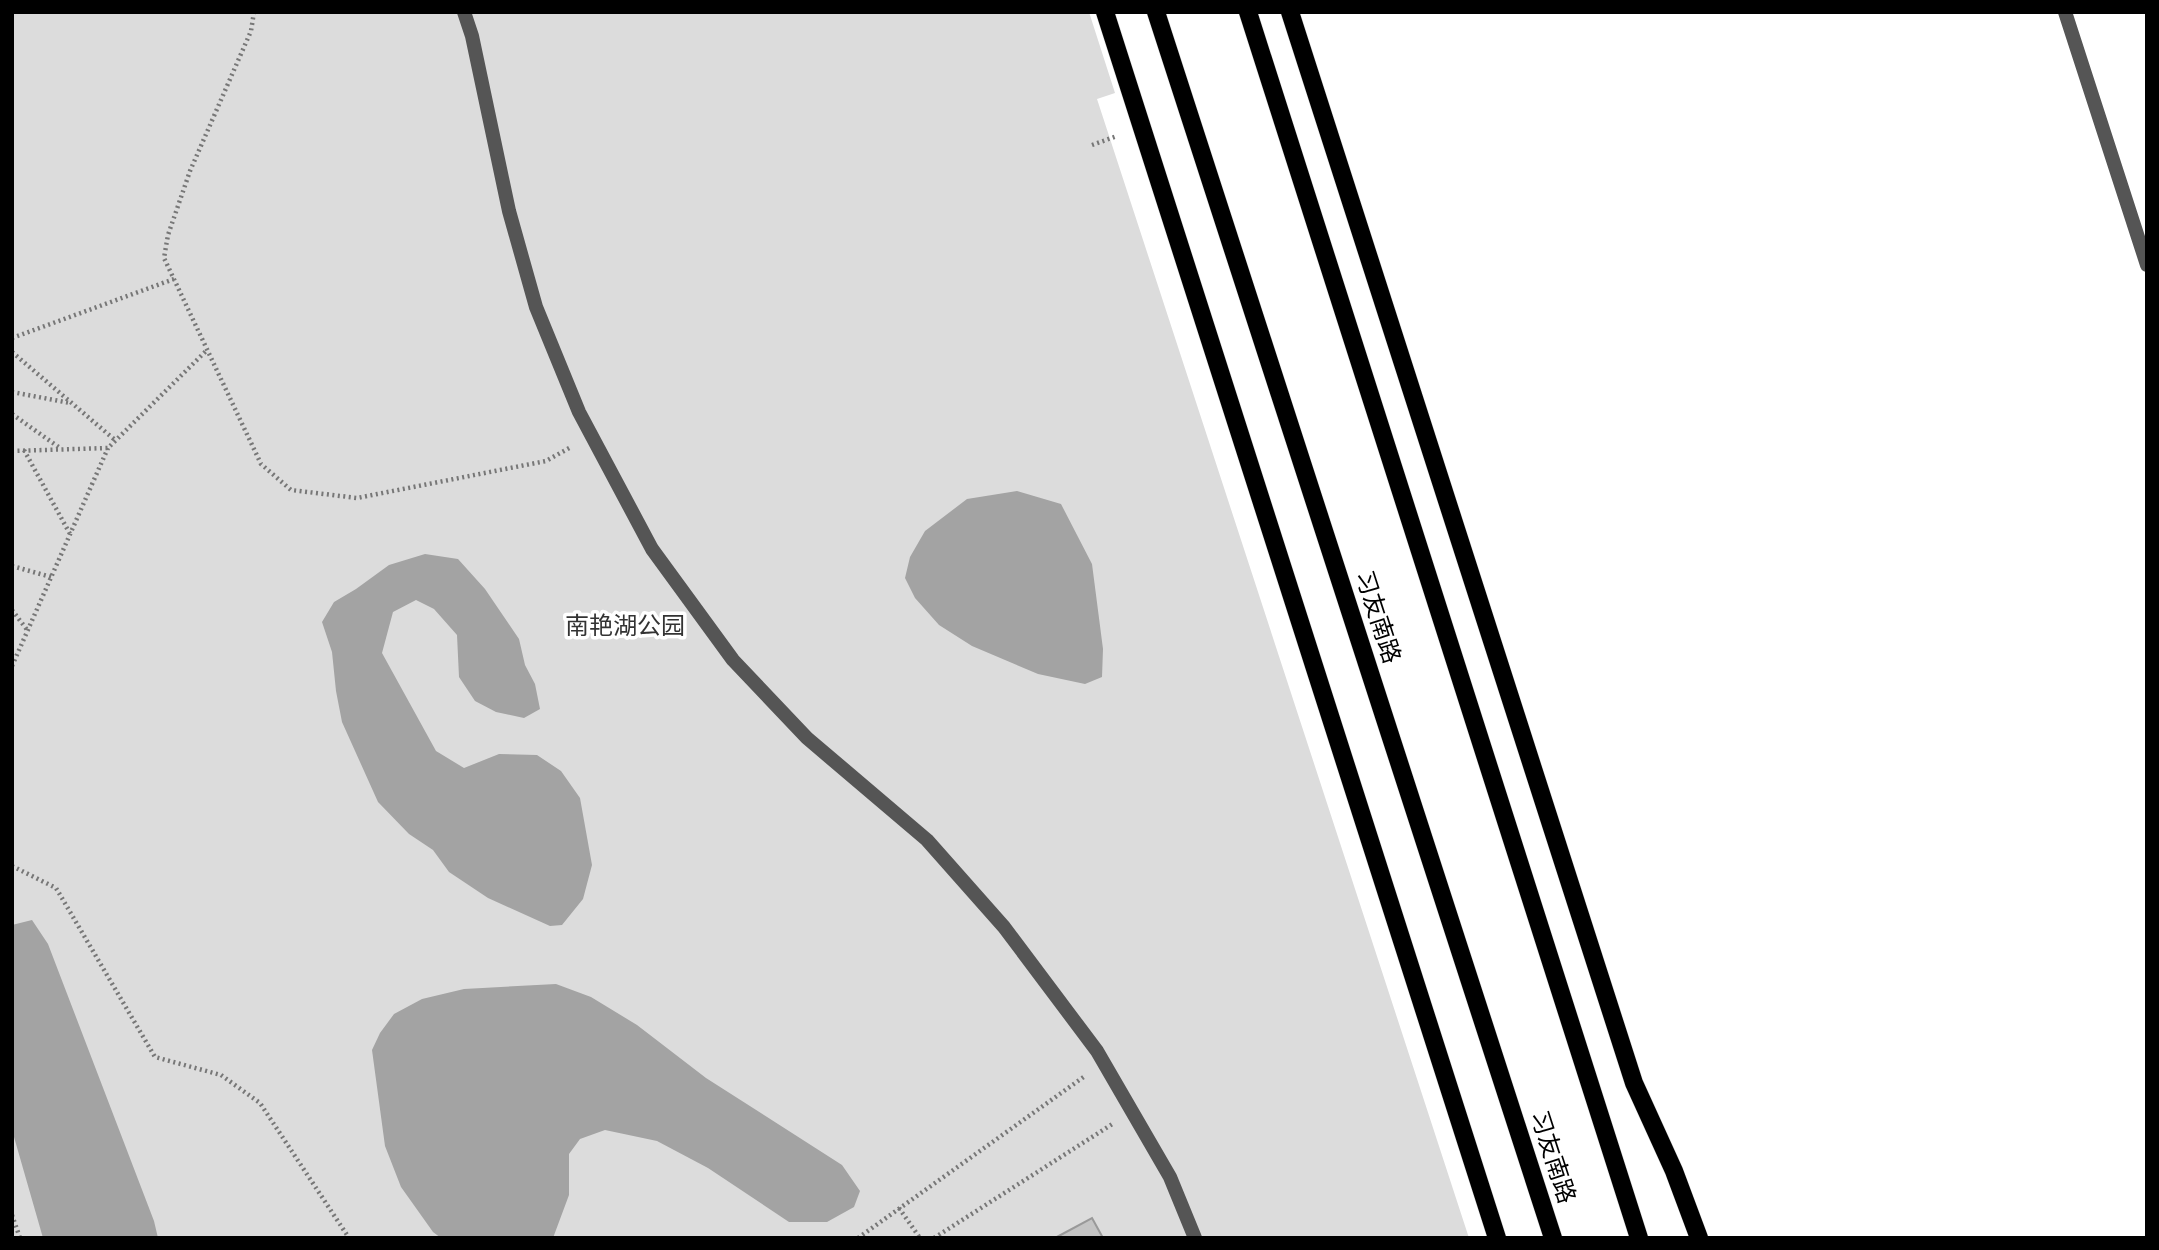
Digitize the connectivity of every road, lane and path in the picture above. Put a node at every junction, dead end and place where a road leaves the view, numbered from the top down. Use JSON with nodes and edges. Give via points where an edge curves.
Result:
{"nodes":[{"id":1,"x":254,"y":12,"type":"edge"},
{"id":2,"x":464,"y":12,"type":"edge"},
{"id":3,"x":1105,"y":12,"type":"edge"},
{"id":4,"x":1156,"y":12,"type":"edge"},
{"id":5,"x":1248,"y":12,"type":"edge"},
{"id":6,"x":1290,"y":12,"type":"edge"},
{"id":7,"x":2065,"y":12,"type":"edge"},
{"id":8,"x":2147,"y":265,"type":"edge"},
{"id":9,"x":174,"y":279,"type":"junction"},
{"id":10,"x":12,"y":338,"type":"edge"},
{"id":11,"x":207,"y":350,"type":"junction"},
{"id":12,"x":12,"y":352,"type":"edge"},
{"id":13,"x":12,"y":392,"type":"edge"},
{"id":14,"x":73,"y":404,"type":"junction"},
{"id":15,"x":12,"y":414,"type":"edge"},
{"id":16,"x":591,"y":436,"type":"junction"},
{"id":17,"x":116,"y":440,"type":"junction"},
{"id":18,"x":108,"y":448,"type":"junction"},
{"id":19,"x":62,"y":449,"type":"junction"},
{"id":20,"x":24,"y":450,"type":"junction"},
{"id":21,"x":12,"y":451,"type":"edge"},
{"id":22,"x":70,"y":534,"type":"junction"},
{"id":23,"x":12,"y":566,"type":"edge"},
{"id":24,"x":51,"y":577,"type":"junction"},
{"id":25,"x":12,"y":610,"type":"edge"},
{"id":26,"x":28,"y":631,"type":"junction"},
{"id":27,"x":13,"y":663,"type":"edge"},
{"id":28,"x":12,"y":866,"type":"edge"},
{"id":29,"x":1104,"y":1062,"type":"junction"},
{"id":30,"x":1132,"y":1111,"type":"junction"},
{"id":31,"x":900,"y":1208,"type":"junction"},
{"id":32,"x":12,"y":1215,"type":"edge"},
{"id":33,"x":20,"y":1238,"type":"edge"},
{"id":34,"x":349,"y":1238,"type":"edge"},
{"id":35,"x":858,"y":1238,"type":"edge"},
{"id":36,"x":920,"y":1238,"type":"edge"},
{"id":37,"x":933,"y":1238,"type":"edge"},
{"id":38,"x":1195,"y":1238,"type":"edge"},
{"id":39,"x":1497,"y":1238,"type":"edge"},
{"id":40,"x":1553,"y":1238,"type":"edge"},
{"id":41,"x":1639,"y":1238,"type":"edge"},
{"id":42,"x":1699,"y":1238,"type":"edge"}],
"edges":[{"from":1,"to":9,"type":"path","via":[[251,31],[190,171],[168,235],[164,258]]},
{"from":2,"to":16,"type":"street","via":[[536,307]]},
{"from":3,"to":39,"type":"main road"},
{"from":4,"to":40,"type":"main road","name":"习友南路"},
{"from":5,"to":41,"type":"main road"},
{"from":6,"to":42,"type":"main road","via":[[1633,1083]]},
{"from":7,"to":8,"type":"street"},
{"from":9,"to":10,"type":"path"},
{"from":9,"to":11,"type":"path"},
{"from":11,"to":16,"type":"path","via":[[261,464],[291,490],[357,498],[546,460]]},
{"from":11,"to":17,"type":"path"},
{"from":12,"to":14,"type":"path"},
{"from":13,"to":14,"type":"path"},
{"from":14,"to":17,"type":"path"},
{"from":15,"to":19,"type":"path"},
{"from":16,"to":29,"type":"street","via":[[652,549],[733,660],[807,738],[927,840],[1004,927]]},
{"from":17,"to":18,"type":"path"},
{"from":18,"to":19,"type":"path"},
{"from":18,"to":22,"type":"path"},
{"from":19,"to":20,"type":"path"},
{"from":20,"to":21,"type":"path"},
{"from":20,"to":22,"type":"path"},
{"from":22,"to":24,"type":"path"},
{"from":23,"to":24,"type":"path"},
{"from":24,"to":26,"type":"path"},
{"from":25,"to":26,"type":"path"},
{"from":26,"to":27,"type":"path"},
{"from":28,"to":34,"type":"path","via":[[55,888],[155,1057],[220,1075],[260,1103]]},
{"from":29,"to":30,"type":"street"},
{"from":29,"to":31,"type":"path"},
{"from":30,"to":37,"type":"path"},
{"from":30,"to":38,"type":"street","via":[[1170,1177]]},
{"from":31,"to":35,"type":"path"},
{"from":31,"to":36,"type":"path"},
{"from":32,"to":33,"type":"path"}]}
